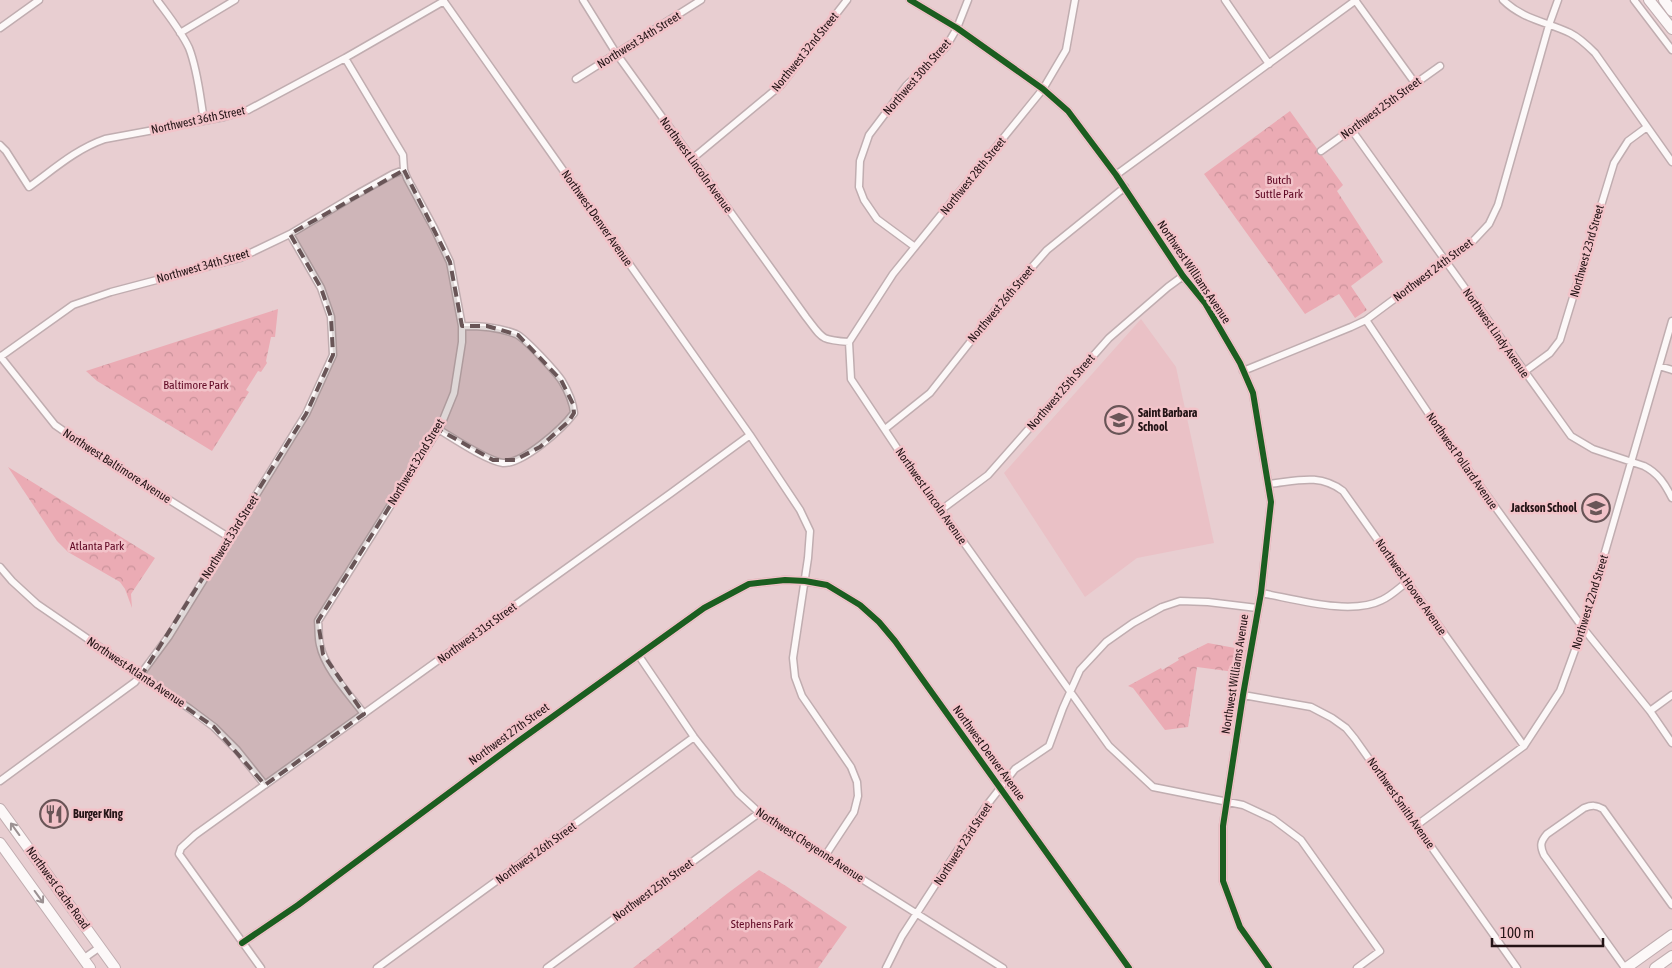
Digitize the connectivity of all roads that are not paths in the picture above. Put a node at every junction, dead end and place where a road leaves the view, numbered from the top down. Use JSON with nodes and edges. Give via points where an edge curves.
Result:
{"nodes":[{"id":1,"x":39,"y":0,"type":"edge"},
{"id":2,"x":157,"y":0,"type":"edge"},
{"id":3,"x":235,"y":0,"type":"edge"},
{"id":4,"x":444,"y":0,"type":"edge"},
{"id":5,"x":584,"y":0,"type":"edge"},
{"id":6,"x":701,"y":0,"type":"edge"},
{"id":7,"x":847,"y":0,"type":"edge"},
{"id":8,"x":910,"y":0,"type":"edge"},
{"id":9,"x":968,"y":0,"type":"edge"},
{"id":10,"x":1075,"y":0,"type":"edge"},
{"id":11,"x":1225,"y":0,"type":"edge"},
{"id":12,"x":1356,"y":0,"type":"edge"},
{"id":13,"x":1503,"y":0,"type":"edge"},
{"id":14,"x":1558,"y":0,"type":"edge"},
{"id":15,"x":1634,"y":0,"type":"edge"},
{"id":16,"x":1649,"y":0,"type":"edge"},
{"id":17,"x":1664,"y":0,"type":"edge"},
{"id":18,"x":1672,"y":11,"type":"edge"},
{"id":19,"x":1549,"y":26,"type":"junction"},
{"id":20,"x":0,"y":28,"type":"edge"},
{"id":21,"x":958,"y":28,"type":"junction"},
{"id":22,"x":1672,"y":29,"type":"edge"},
{"id":23,"x":180,"y":33,"type":"junction"},
{"id":24,"x":1672,"y":50,"type":"edge"},
{"id":25,"x":616,"y":53,"type":"junction"},
{"id":26,"x":345,"y":58,"type":"junction"},
{"id":27,"x":1269,"y":64,"type":"junction"},
{"id":28,"x":1440,"y":66,"type":"dead end"},
{"id":29,"x":576,"y":79,"type":"dead end"},
{"id":30,"x":1415,"y":83,"type":"junction"},
{"id":31,"x":1043,"y":89,"type":"junction"},
{"id":32,"x":204,"y":120,"type":"junction"},
{"id":33,"x":1647,"y":127,"type":"junction"},
{"id":34,"x":1351,"y":129,"type":"junction"},
{"id":35,"x":0,"y":145,"type":"edge"},
{"id":36,"x":1321,"y":151,"type":"dead end"},
{"id":37,"x":692,"y":159,"type":"junction"},
{"id":38,"x":1672,"y":162,"type":"edge"},
{"id":39,"x":404,"y":170,"type":"junction"},
{"id":40,"x":1116,"y":175,"type":"junction"},
{"id":41,"x":1125,"y":187,"type":"junction"},
{"id":42,"x":290,"y":234,"type":"junction"},
{"id":43,"x":915,"y":246,"type":"junction"},
{"id":44,"x":1446,"y":262,"type":"junction"},
{"id":45,"x":1184,"y":276,"type":"junction"},
{"id":46,"x":1366,"y":320,"type":"junction"},
{"id":47,"x":1672,"y":321,"type":"edge"},
{"id":48,"x":462,"y":326,"type":"junction"},
{"id":49,"x":848,"y":342,"type":"junction"},
{"id":50,"x":0,"y":356,"type":"edge"},
{"id":51,"x":1659,"y":366,"type":"junction"},
{"id":52,"x":1672,"y":370,"type":"edge"},
{"id":53,"x":1243,"y":371,"type":"junction"},
{"id":54,"x":1524,"y":372,"type":"junction"},
{"id":55,"x":438,"y":429,"type":"junction"},
{"id":56,"x":885,"y":429,"type":"junction"},
{"id":57,"x":750,"y":435,"type":"junction"},
{"id":58,"x":1631,"y":462,"type":"junction"},
{"id":59,"x":1269,"y":484,"type":"junction"},
{"id":60,"x":1672,"y":498,"type":"edge"},
{"id":61,"x":941,"y":510,"type":"junction"},
{"id":62,"x":230,"y":538,"type":"junction"},
{"id":63,"x":0,"y":567,"type":"edge"},
{"id":64,"x":805,"y":581,"type":"junction"},
{"id":65,"x":1407,"y":582,"type":"junction"},
{"id":66,"x":1261,"y":593,"type":"junction"},
{"id":67,"x":1257,"y":608,"type":"junction"},
{"id":68,"x":1583,"y":628,"type":"junction"},
{"id":69,"x":638,"y":656,"type":"junction"},
{"id":70,"x":141,"y":676,"type":"junction"},
{"id":71,"x":1070,"y":692,"type":"junction"},
{"id":72,"x":1243,"y":695,"type":"junction"},
{"id":73,"x":1672,"y":695,"type":"edge"},
{"id":74,"x":1650,"y":711,"type":"junction"},
{"id":75,"x":364,"y":714,"type":"junction"},
{"id":76,"x":694,"y":737,"type":"junction"},
{"id":77,"x":1672,"y":743,"type":"edge"},
{"id":78,"x":1524,"y":746,"type":"junction"},
{"id":79,"x":0,"y":781,"type":"edge"},
{"id":80,"x":265,"y":785,"type":"junction"},
{"id":81,"x":1001,"y":788,"type":"junction"},
{"id":82,"x":1227,"y":802,"type":"junction"},
{"id":83,"x":0,"y":809,"type":"edge"},
{"id":84,"x":759,"y":813,"type":"junction"},
{"id":85,"x":1417,"y":825,"type":"junction"},
{"id":86,"x":0,"y":843,"type":"edge"},
{"id":87,"x":825,"y":856,"type":"junction"},
{"id":88,"x":1672,"y":905,"type":"edge"},
{"id":89,"x":917,"y":914,"type":"junction"},
{"id":90,"x":1672,"y":935,"type":"edge"},
{"id":91,"x":242,"y":943,"type":"junction"},
{"id":92,"x":100,"y":946,"type":"junction"},
{"id":93,"x":1672,"y":956,"type":"edge"},
{"id":94,"x":83,"y":959,"type":"junction"},
{"id":95,"x":90,"y":968,"type":"edge"},
{"id":96,"x":116,"y":968,"type":"edge"},
{"id":97,"x":261,"y":968,"type":"edge"},
{"id":98,"x":377,"y":968,"type":"edge"},
{"id":99,"x":547,"y":968,"type":"edge"},
{"id":100,"x":886,"y":968,"type":"edge"},
{"id":101,"x":1003,"y":968,"type":"edge"},
{"id":102,"x":1129,"y":968,"type":"edge"},
{"id":103,"x":1269,"y":968,"type":"edge"},
{"id":104,"x":1357,"y":968,"type":"edge"},
{"id":105,"x":1517,"y":968,"type":"edge"},
{"id":106,"x":1625,"y":968,"type":"edge"},
{"id":107,"x":1655,"y":968,"type":"edge"}],
"edges":[{"from":1,"to":20,"type":"street"},
{"from":2,"to":23,"type":"street"},
{"from":3,"to":23,"type":"street"},
{"from":4,"to":26,"type":"street","name":"Northwest 36th Street"},
{"from":4,"to":57,"type":"street","name":"Northwest Denver Avenue"},
{"from":5,"to":25,"type":"street","name":"Northwest Lincoln Avenue"},
{"from":6,"to":25,"type":"street","name":"Northwest 34th Street"},
{"from":7,"to":37,"type":"street","name":"Northwest 32nd Street","via":[[781,85]]},
{"from":8,"to":21,"type":"street","name":"Northwest Williams Avenue"},
{"from":9,"to":21,"type":"street","name":"Northwest 30th Street"},
{"from":10,"to":31,"type":"street","name":"Northwest 28th Street","via":[[1066,50]]},
{"from":11,"to":27,"type":"street"},
{"from":12,"to":27,"type":"street"},
{"from":12,"to":30,"type":"street"},
{"from":13,"to":19,"type":"street","via":[[1515,10]]},
{"from":14,"to":19,"type":"street","name":"Northwest 24th Street"},
{"from":15,"to":24,"type":"street"},
{"from":16,"to":22,"type":"main road"},
{"from":17,"to":18,"type":"main road"},
{"from":19,"to":33,"type":"street","via":[[1570,33],[1591,49]]},
{"from":19,"to":44,"type":"street","name":"Northwest 24th Street","via":[[1494,214],[1482,233]]},
{"from":21,"to":31,"type":"street","name":"Northwest Williams Avenue"},
{"from":21,"to":43,"type":"street","name":"Northwest 30th Street","via":[[946,47],[906,86],[869,135],[860,161],[858,186],[864,200],[877,219]]},
{"from":23,"to":32,"type":"street","via":[[194,65]]},
{"from":25,"to":29,"type":"street","name":"Northwest 34th Street"},
{"from":25,"to":37,"type":"street","name":"Northwest Lincoln Avenue"},
{"from":26,"to":32,"type":"street","name":"Northwest 36th Street","via":[[248,110]]},
{"from":26,"to":39,"type":"street","name":"Northwest 32nd Street","via":[[403,155]]},
{"from":27,"to":40,"type":"street"},
{"from":28,"to":30,"type":"street","name":"Northwest 25th Street"},
{"from":30,"to":34,"type":"street","name":"Northwest 25th Street"},
{"from":31,"to":40,"type":"street","name":"Northwest Williams Avenue","via":[[1068,111]]},
{"from":31,"to":43,"type":"street","name":"Northwest 28th Street"},
{"from":32,"to":35,"type":"street","name":"Northwest 36th Street","via":[[90,144],[30,187]]},
{"from":33,"to":38,"type":"street"},
{"from":33,"to":54,"type":"street","name":"Northwest 23rd Street","via":[[1628,141],[1614,163],[1560,340],[1550,353]]},
{"from":34,"to":36,"type":"street","name":"Northwest 25th Street"},
{"from":34,"to":44,"type":"street","name":"Northwest Lindy Avenue"},
{"from":37,"to":49,"type":"street","name":"Northwest Lincoln Avenue","via":[[822,337]]},
{"from":39,"to":42,"type":"street","name":"Northwest 34th Street"},
{"from":39,"to":48,"type":"street","name":"Northwest 32nd Street","via":[[450,262]]},
{"from":40,"to":41,"type":"street","name":"Northwest Williams Avenue"},
{"from":41,"to":45,"type":"street","name":"Northwest Williams Avenue"},
{"from":41,"to":56,"type":"street","name":"Northwest 26th Street","via":[[1047,250],[930,393]]},
{"from":42,"to":50,"type":"street","name":"Northwest 34th Street","via":[[240,258],[73,305]]},
{"from":42,"to":62,"type":"street","name":"Northwest 33rd Street","via":[[321,288],[331,317],[333,355],[306,414]]},
{"from":43,"to":49,"type":"street","name":"Northwest 28th Street"},
{"from":44,"to":46,"type":"street","name":"Northwest 24th Street"},
{"from":44,"to":54,"type":"street","name":"Northwest Lindy Avenue"},
{"from":45,"to":53,"type":"street","name":"Northwest Williams Avenue","via":[[1205,303]]},
{"from":45,"to":61,"type":"street","name":"Northwest 25th Street","via":[[1109,338],[988,475]]},
{"from":46,"to":53,"type":"street","name":"Northwest 24th Street"},
{"from":46,"to":68,"type":"street","name":"Northwest Pollard Avenue","via":[[1442,435]]},
{"from":47,"to":51,"type":"street","name":"Northwest 22nd Street"},
{"from":48,"to":55,"type":"street","name":"Northwest 32nd Street","via":[[454,393]]},
{"from":48,"to":55,"type":"street","via":[[487,326],[518,335],[526,341],[561,380],[574,413],[540,447],[504,463]]},
{"from":49,"to":56,"type":"street","name":"Northwest Lincoln Avenue","via":[[852,379]]},
{"from":50,"to":62,"type":"street","name":"Northwest Baltimore Avenue","via":[[55,425]]},
{"from":51,"to":52,"type":"street"},
{"from":51,"to":58,"type":"street","name":"Northwest 22nd Street"},
{"from":53,"to":59,"type":"street","name":"Northwest Williams Avenue","via":[[1253,393]]},
{"from":54,"to":58,"type":"street","name":"Northwest Lindy Avenue","via":[[1577,441]]},
{"from":55,"to":75,"type":"street","name":"Northwest 32nd Street","via":[[318,621],[323,654]]},
{"from":56,"to":61,"type":"street","name":"Northwest Lincoln Avenue"},
{"from":57,"to":64,"type":"street","via":[[810,530]]},
{"from":57,"to":75,"type":"street","name":"Northwest 31st Street"},
{"from":58,"to":60,"type":"street","name":"Northwest Lindy Avenue","via":[[1652,470]]},
{"from":58,"to":68,"type":"street","name":"Northwest 22nd Street"},
{"from":59,"to":65,"type":"street","name":"Northwest Hoover Avenue","via":[[1320,480],[1332,483],[1343,491]]},
{"from":59,"to":66,"type":"street","name":"Northwest Williams Avenue","via":[[1271,502]]},
{"from":61,"to":71,"type":"street","name":"Northwest Lincoln Avenue"},
{"from":62,"to":70,"type":"street","name":"Northwest 33rd Street"},
{"from":63,"to":70,"type":"street","name":"Northwest Atlanta Avenue","via":[[37,604]]},
{"from":64,"to":69,"type":"street","name":"Northwest 27th Street","via":[[749,584],[704,608]]},
{"from":64,"to":81,"type":"street","name":"Northwest Denver Avenue","via":[[827,585],[860,605],[878,622]]},
{"from":64,"to":87,"type":"street","via":[[793,658],[796,677],[802,696],[851,767],[857,782],[854,812]]},
{"from":65,"to":66,"type":"street","via":[[1384,600],[1347,608]]},
{"from":65,"to":78,"type":"street","name":"Northwest Hoover Avenue"},
{"from":66,"to":67,"type":"street","name":"Northwest Williams Avenue"},
{"from":67,"to":71,"type":"street","name":"Northwest 23rd Street","via":[[1180,601],[1162,607],[1106,642],[1080,670]]},
{"from":67,"to":72,"type":"street","name":"Northwest Williams Avenue"},
{"from":68,"to":74,"type":"street","name":"Northwest Pollard Avenue"},
{"from":68,"to":78,"type":"street","name":"Northwest 22nd Street","via":[[1560,692]]},
{"from":69,"to":76,"type":"street","name":"Northwest Cheyenne Avenue"},
{"from":69,"to":91,"type":"street","name":"Northwest 27th Street"},
{"from":70,"to":79,"type":"street","name":"Northwest 33rd Street"},
{"from":70,"to":80,"type":"street","name":"Northwest Atlanta Avenue","via":[[214,727],[238,750]]},
{"from":71,"to":81,"type":"street","name":"Northwest 23rd Street","via":[[1049,746],[1015,769]]},
{"from":71,"to":82,"type":"street","name":"Northwest Lincoln Avenue","via":[[1109,746],[1152,786]]},
{"from":72,"to":82,"type":"street","name":"Northwest Williams Avenue"},
{"from":72,"to":85,"type":"street","name":"Northwest Smith Avenue","via":[[1311,707],[1346,728]]},
{"from":73,"to":74,"type":"street"},
{"from":74,"to":77,"type":"street","name":"Northwest Pollard Avenue"},
{"from":75,"to":80,"type":"street","name":"Northwest 31st Street"},
{"from":76,"to":84,"type":"street","name":"Northwest Cheyenne Avenue","via":[[738,793]]},
{"from":76,"to":98,"type":"street","name":"Northwest 26th Street"},
{"from":78,"to":85,"type":"street","name":"Northwest 22nd Street"},
{"from":80,"to":91,"type":"street","name":"Northwest 31st Street","via":[[196,835],[181,848],[179,854]]},
{"from":81,"to":89,"type":"street","name":"Northwest 23rd Street"},
{"from":81,"to":102,"type":"street","name":"Northwest Denver Avenue"},
{"from":82,"to":103,"type":"street","via":[[1223,826],[1223,881],[1240,927]]},
{"from":82,"to":104,"type":"street","via":[[1273,819],[1301,840],[1380,951]]},
{"from":92,"to":83,"type":"main road","name":"Northwest Cache Road","one_way":true},
{"from":84,"to":87,"type":"street","name":"Northwest Cheyenne Avenue"},
{"from":84,"to":99,"type":"street","name":"Northwest 25th Street"},
{"from":85,"to":105,"type":"street","name":"Northwest Smith Avenue"},
{"from":86,"to":94,"type":"main road","name":"Northwest Cache Road","one_way":true},
{"from":87,"to":89,"type":"street","name":"Northwest Cheyenne Avenue"},
{"from":88,"to":106,"type":"street","via":[[1603,809],[1591,805],[1584,808],[1542,840],[1540,846],[1544,855]]},
{"from":89,"to":100,"type":"street","name":"Northwest 23rd Street"},
{"from":89,"to":101,"type":"street","name":"Northwest Cheyenne Avenue"},
{"from":90,"to":106,"type":"main road"},
{"from":91,"to":97,"type":"street"},
{"from":92,"to":94,"type":"street"},
{"from":92,"to":96,"type":"main road","name":"Northwest Cache Road"},
{"from":93,"to":107,"type":"main road"},
{"from":94,"to":95,"type":"main road","name":"Northwest Cache Road"}]}
